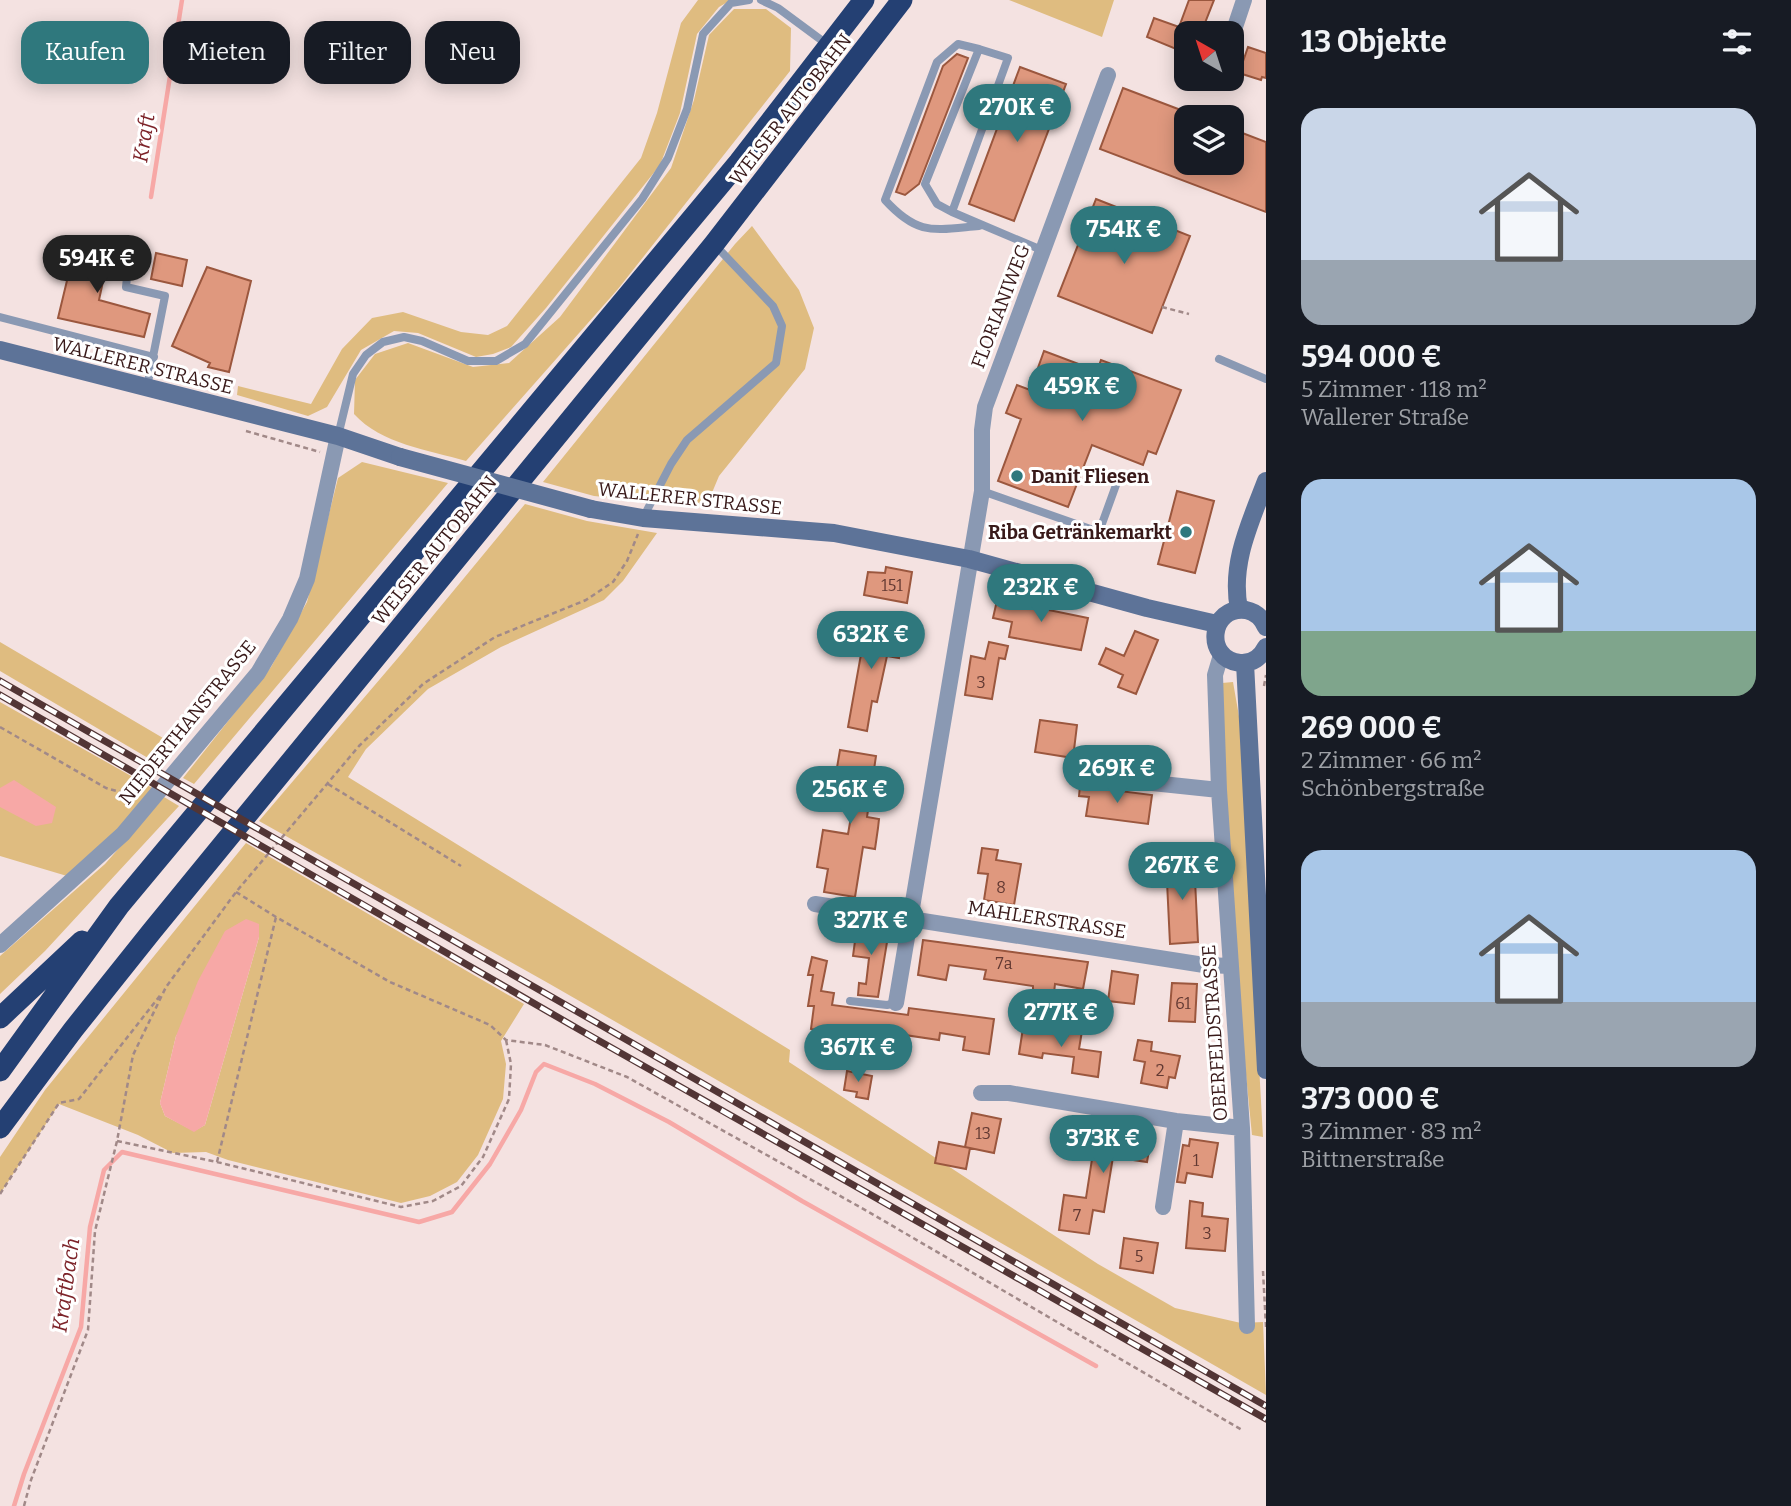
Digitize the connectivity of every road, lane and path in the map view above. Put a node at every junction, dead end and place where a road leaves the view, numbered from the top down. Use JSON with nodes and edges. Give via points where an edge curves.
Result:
{"nodes":[{"id":1,"x":749,"y":0,"type":"edge"},
{"id":2,"x":761,"y":0,"type":"edge"},
{"id":3,"x":864,"y":0,"type":"edge"},
{"id":4,"x":902,"y":0,"type":"edge"},
{"id":5,"x":1244,"y":0,"type":"edge"},
{"id":6,"x":1237,"y":21,"type":"edge"},
{"id":7,"x":829,"y":46,"type":"junction"},
{"id":8,"x":979,"y":49,"type":"junction"},
{"id":9,"x":1108,"y":75,"type":"dead end"},
{"id":10,"x":952,"y":212,"type":"junction"},
{"id":11,"x":981,"y":226,"type":"junction"},
{"id":12,"x":131,"y":240,"type":"dead end"},
{"id":13,"x":714,"y":243,"type":"junction"},
{"id":14,"x":1044,"y":251,"type":"junction"},
{"id":15,"x":1162,"y":307,"type":"dead end"},
{"id":16,"x":1189,"y":314,"type":"dead end"},
{"id":17,"x":0,"y":317,"type":"edge"},
{"id":18,"x":0,"y":350,"type":"edge"},
{"id":19,"x":153,"y":357,"type":"junction"},
{"id":20,"x":1219,"y":359,"type":"dead end"},
{"id":21,"x":1266,"y":379,"type":"edge"},
{"id":22,"x":147,"y":387,"type":"junction"},
{"id":23,"x":338,"y":436,"type":"junction"},
{"id":24,"x":1120,"y":474,"type":"dead end"},
{"id":25,"x":1266,"y":481,"type":"edge"},
{"id":26,"x":982,"y":491,"type":"junction"},
{"id":27,"x":643,"y":518,"type":"junction"},
{"id":28,"x":969,"y":559,"type":"junction"},
{"id":29,"x":1239,"y":609,"type":"junction"},
{"id":30,"x":1217,"y":624,"type":"junction"},
{"id":31,"x":1266,"y":627,"type":"edge"},
{"id":32,"x":1266,"y":647,"type":"edge"},
{"id":33,"x":1221,"y":655,"type":"junction"},
{"id":34,"x":1245,"y":663,"type":"junction"},
{"id":35,"x":0,"y":727,"type":"edge"},
{"id":36,"x":1076,"y":775,"type":"dead end"},
{"id":37,"x":328,"y":784,"type":"junction"},
{"id":38,"x":1219,"y":790,"type":"junction"},
{"id":39,"x":127,"y":794,"type":"dead end"},
{"id":40,"x":461,"y":866,"type":"dead end"},
{"id":41,"x":236,"y":892,"type":"junction"},
{"id":42,"x":815,"y":904,"type":"dead end"},
{"id":43,"x":119,"y":906,"type":"junction"},
{"id":44,"x":276,"y":917,"type":"junction"},
{"id":45,"x":909,"y":919,"type":"junction"},
{"id":46,"x":0,"y":945,"type":"edge"},
{"id":47,"x":1231,"y":966,"type":"junction"},
{"id":48,"x":166,"y":987,"type":"junction"},
{"id":49,"x":850,"y":1001,"type":"dead end"},
{"id":50,"x":896,"y":1003,"type":"joint"},
{"id":51,"x":0,"y":1018,"type":"edge"},
{"id":52,"x":506,"y":1040,"type":"junction"},
{"id":53,"x":1266,"y":1070,"type":"edge"},
{"id":54,"x":0,"y":1071,"type":"edge"},
{"id":55,"x":981,"y":1093,"type":"dead end"},
{"id":56,"x":1176,"y":1121,"type":"junction"},
{"id":57,"x":0,"y":1128,"type":"edge"},
{"id":58,"x":1242,"y":1128,"type":"junction"},
{"id":59,"x":117,"y":1141,"type":"junction"},
{"id":60,"x":217,"y":1162,"type":"junction"},
{"id":61,"x":0,"y":1194,"type":"edge"},
{"id":62,"x":1163,"y":1207,"type":"dead end"},
{"id":63,"x":1247,"y":1326,"type":"dead end"},
{"id":64,"x":1242,"y":1430,"type":"dead end"},
{"id":65,"x":24,"y":1506,"type":"edge"}],
"edges":[{"from":1,"to":23,"type":"lane","via":[[732,3],[703,34],[687,109],[667,158],[642,199],[525,344],[496,361],[468,361],[422,341],[404,337],[383,342],[366,355],[353,374]]},
{"from":2,"to":7,"type":"lane"},
{"from":3,"to":7,"type":"highway","name":"WELSER AUTOBAHN"},
{"from":4,"to":13,"type":"highway","name":"WELSER AUTOBAHN"},
{"from":5,"to":6,"type":"street"},
{"from":7,"to":43,"type":"highway","name":"WELSER AUTOBAHN","via":[[714,192]]},
{"from":8,"to":10,"type":"lane","via":[[925,184],[937,204]]},
{"from":8,"to":10,"type":"lane","via":[[1008,58]]},
{"from":8,"to":11,"type":"lane","via":[[958,44],[937,62],[885,200],[902,219],[931,231]]},
{"from":9,"to":14,"type":"street","name":"FLORIANIWEG"},
{"from":10,"to":11,"type":"lane"},
{"from":11,"to":14,"type":"lane"},
{"from":12,"to":19,"type":"lane","via":[[126,287],[165,296]]},
{"from":13,"to":27,"type":"lane","via":[[773,306],[782,326],[776,363],[687,440]]},
{"from":13,"to":57,"type":"highway","name":"WELSER AUTOBAHN","via":[[160,920]]},
{"from":14,"to":26,"type":"street","name":"FLORIANIWEG","via":[[985,407]]},
{"from":15,"to":16,"type":"path"},
{"from":17,"to":19,"type":"lane"},
{"from":18,"to":22,"type":"street","name":"WALLERER STRASSE"},
{"from":19,"to":22,"type":"lane"},
{"from":20,"to":21,"type":"lane"},
{"from":22,"to":23,"type":"street","name":"WALLERER STRASSE"},
{"from":23,"to":27,"type":"street","name":"WALLERER STRASSE","bridge":true,"via":[[591,509]]},
{"from":23,"to":46,"type":"street","name":"NIEDERTHANSTRASSE","via":[[307,579],[258,673],[123,834]]},
{"from":24,"to":26,"type":"lane","via":[[1099,532]]},
{"from":25,"to":29,"type":"street","via":[[1246,531],[1235,576]]},
{"from":26,"to":28,"type":"street","name":"FLORIANIWEG"},
{"from":27,"to":28,"type":"street","name":"WALLERER STRASSE","via":[[834,533]]},
{"from":27,"to":37,"type":"path","via":[[627,561],[613,582],[586,600],[495,637],[423,684],[359,746]]},
{"from":28,"to":30,"type":"street","name":"WALLERER STRASSE"},
{"from":28,"to":45,"type":"street","name":"FLORIANIWEG"},
{"from":29,"to":30,"type":"street"},
{"from":29,"to":31,"type":"street","via":[[1252,611]]},
{"from":30,"to":33,"type":"street","via":[[1214,635]]},
{"from":32,"to":34,"type":"street"},
{"from":33,"to":34,"type":"street"},
{"from":33,"to":38,"type":"street","name":"OBERFELDSTRASSE","via":[[1214,676]]},
{"from":34,"to":53,"type":"street"},
{"from":35,"to":39,"type":"path","via":[[106,789]]},
{"from":36,"to":38,"type":"street"},
{"from":37,"to":40,"type":"path"},
{"from":37,"to":41,"type":"path"},
{"from":38,"to":47,"type":"street","name":"OBERFELDSTRASSE"},
{"from":41,"to":44,"type":"path"},
{"from":41,"to":48,"type":"path"},
{"from":42,"to":45,"type":"street","name":"MAHLERSTRASSE"},
{"from":43,"to":51,"type":"highway"},
{"from":43,"to":54,"type":"highway","name":"WELSER AUTOBAHN"},
{"from":44,"to":52,"type":"path","via":[[390,982],[490,1025]]},
{"from":44,"to":60,"type":"path"},
{"from":45,"to":47,"type":"street","name":"MAHLERSTRASSE"},
{"from":45,"to":50,"type":"street","name":"FLORIANIWEG"},
{"from":47,"to":58,"type":"street","name":"OBERFELDSTRASSE"},
{"from":48,"to":59,"type":"path","via":[[133,1055]]},
{"from":48,"to":61,"type":"path","via":[[79,1099],[59,1103]]},
{"from":49,"to":50,"type":"lane"},
{"from":52,"to":60,"type":"path","via":[[512,1064],[509,1099],[483,1157],[461,1186],[433,1201],[401,1206]]},
{"from":52,"to":64,"type":"path","via":[[545,1045],[628,1077]]},
{"from":55,"to":56,"type":"street","via":[[1009,1093]]},
{"from":56,"to":58,"type":"street"},
{"from":56,"to":62,"type":"street"},
{"from":58,"to":63,"type":"street","name":"OBERFELDSTRASSE"},
{"from":59,"to":60,"type":"path"},
{"from":59,"to":65,"type":"path","via":[[95,1231],[88,1330]]}]}
